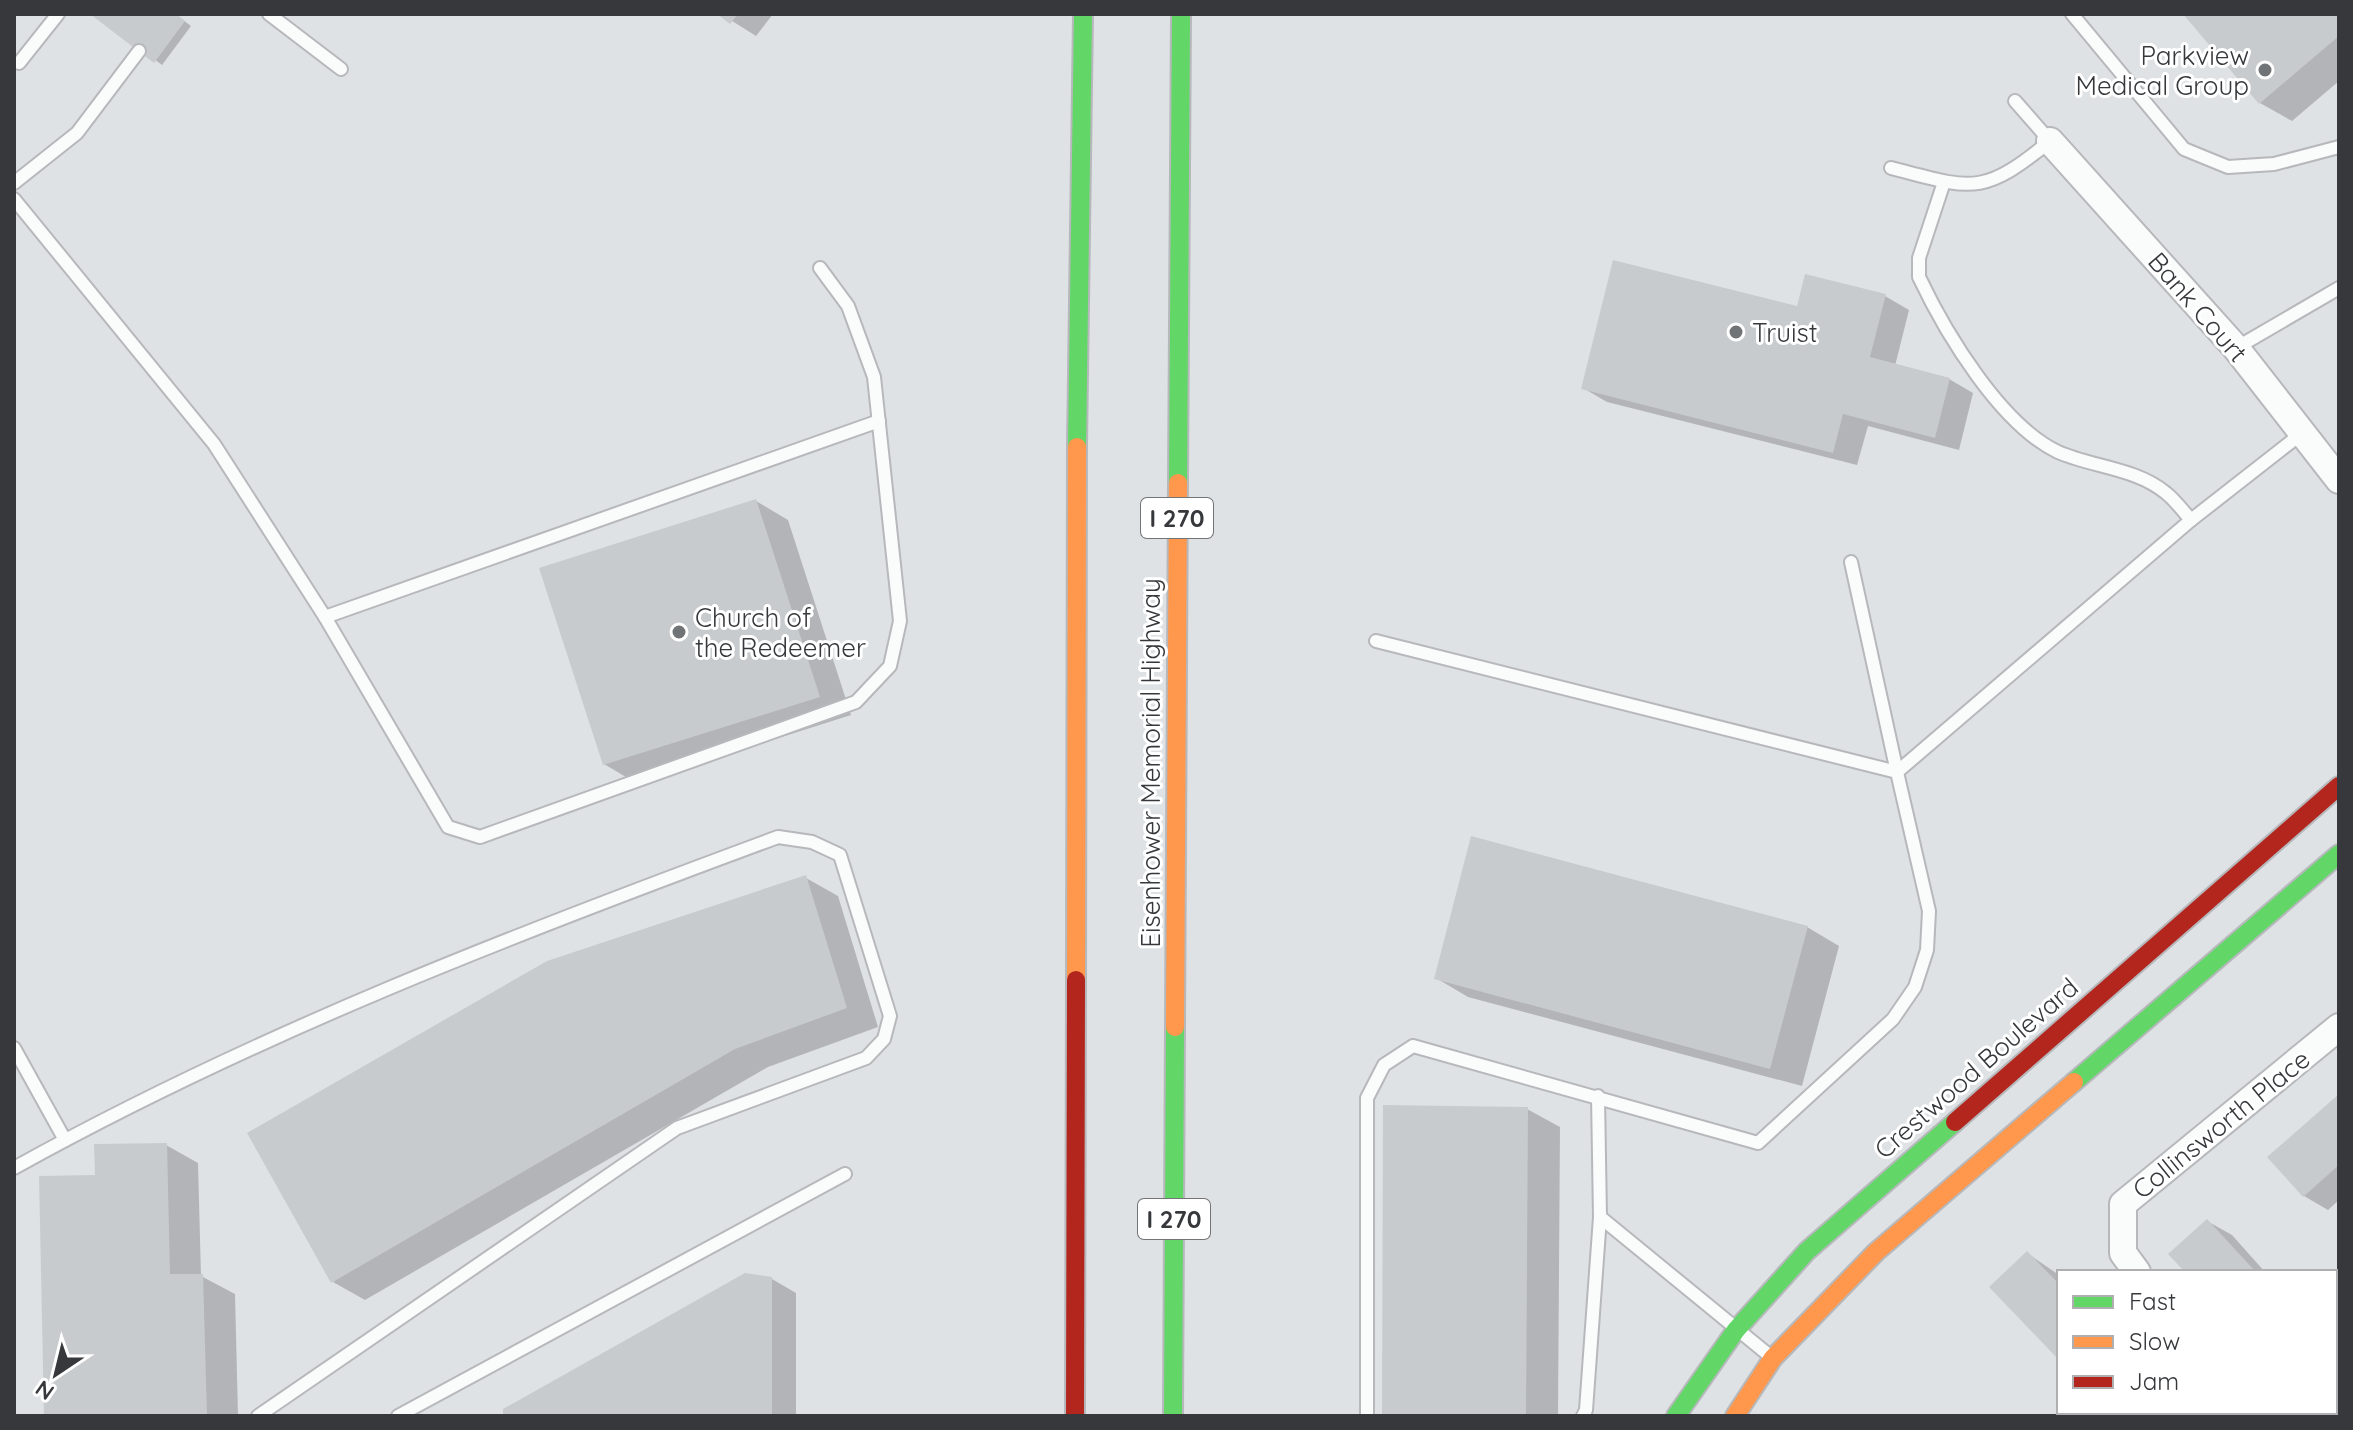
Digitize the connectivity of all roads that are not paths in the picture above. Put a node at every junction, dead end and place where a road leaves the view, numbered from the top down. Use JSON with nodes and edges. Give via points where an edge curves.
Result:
{"nodes":[{"id":1,"x":58,"y":14,"type":"edge"},
{"id":2,"x":269,"y":14,"type":"edge"},
{"id":3,"x":1083,"y":14,"type":"edge"},
{"id":4,"x":1181,"y":14,"type":"edge"},
{"id":5,"x":2072,"y":14,"type":"edge"},
{"id":6,"x":139,"y":51,"type":"dead end"},
{"id":7,"x":19,"y":63,"type":"dead end"},
{"id":8,"x":341,"y":69,"type":"dead end"},
{"id":9,"x":2015,"y":101,"type":"dead end"},
{"id":10,"x":2050,"y":141,"type":"junction"},
{"id":11,"x":2339,"y":147,"type":"edge"},
{"id":12,"x":1891,"y":168,"type":"dead end"},
{"id":13,"x":1944,"y":182,"type":"junction"},
{"id":14,"x":14,"y":183,"type":"edge"},
{"id":15,"x":14,"y":199,"type":"edge"},
{"id":16,"x":820,"y":268,"type":"dead end"},
{"id":17,"x":2339,"y":288,"type":"edge"},
{"id":18,"x":2236,"y":348,"type":"junction"},
{"id":19,"x":879,"y":421,"type":"junction"},
{"id":20,"x":2301,"y":434,"type":"junction"},
{"id":21,"x":2339,"y":480,"type":"edge"},
{"id":22,"x":2191,"y":520,"type":"junction"},
{"id":23,"x":1851,"y":562,"type":"dead end"},
{"id":24,"x":325,"y":617,"type":"junction"},
{"id":25,"x":1376,"y":641,"type":"dead end"},
{"id":26,"x":1897,"y":772,"type":"junction"},
{"id":27,"x":2339,"y":786,"type":"edge"},
{"id":28,"x":2339,"y":854,"type":"edge"},
{"id":29,"x":2339,"y":1027,"type":"edge"},
{"id":30,"x":14,"y":1048,"type":"edge"},
{"id":31,"x":1598,"y":1096,"type":"junction"},
{"id":32,"x":65,"y":1140,"type":"junction"},
{"id":33,"x":14,"y":1168,"type":"edge"},
{"id":34,"x":845,"y":1174,"type":"dead end"},
{"id":35,"x":1600,"y":1217,"type":"junction"},
{"id":36,"x":2136,"y":1270,"type":"edge"},
{"id":37,"x":1736,"y":1330,"type":"junction"},
{"id":38,"x":1773,"y":1358,"type":"junction"},
{"id":39,"x":415,"y":1411,"type":"edge"},
{"id":40,"x":258,"y":1416,"type":"edge"},
{"id":41,"x":398,"y":1416,"type":"edge"},
{"id":42,"x":1075,"y":1416,"type":"edge"},
{"id":43,"x":1173,"y":1416,"type":"edge"},
{"id":44,"x":1367,"y":1416,"type":"edge"},
{"id":45,"x":1583,"y":1416,"type":"edge"},
{"id":46,"x":1676,"y":1416,"type":"edge"},
{"id":47,"x":1735,"y":1416,"type":"edge"}],
"edges":[{"from":1,"to":7,"type":"lane"},
{"from":2,"to":8,"type":"lane"},
{"from":3,"to":42,"type":"main road"},
{"from":4,"to":43,"type":"main road","name":"Eisenhower Memorial Highway","number":"I 270"},
{"from":5,"to":11,"type":"lane","via":[[2184,149],[2228,167],[2274,164]]},
{"from":6,"to":14,"type":"lane","via":[[77,133]]},
{"from":9,"to":10,"type":"lane"},
{"from":10,"to":13,"type":"lane","via":[[1995,181],[1959,186]]},
{"from":10,"to":18,"type":"street","name":"Bank Court"},
{"from":12,"to":13,"type":"lane"},
{"from":13,"to":22,"type":"lane","via":[[1919,258],[1919,277],[1997,405],[2025,433],[2055,450],[2088,465],[2132,475],[2165,492]]},
{"from":15,"to":24,"type":"lane","via":[[214,444]]},
{"from":16,"to":19,"type":"lane","via":[[848,306],[874,377]]},
{"from":17,"to":18,"type":"lane"},
{"from":18,"to":20,"type":"street","name":"Bank Court"},
{"from":19,"to":24,"type":"lane"},
{"from":19,"to":24,"type":"lane","via":[[900,621],[890,666],[856,702],[480,837],[448,827]]},
{"from":20,"to":21,"type":"street","name":"Bank Court"},
{"from":20,"to":22,"type":"lane"},
{"from":22,"to":26,"type":"lane"},
{"from":23,"to":26,"type":"lane"},
{"from":25,"to":26,"type":"lane"},
{"from":26,"to":31,"type":"lane","via":[[1929,911],[1927,950],[1915,987],[1893,1019],[1758,1143]]},
{"from":27,"to":37,"type":"main road","name":"Crestwood Boulevard","via":[[1807,1251]]},
{"from":28,"to":38,"type":"main road","via":[[1876,1252]]},
{"from":29,"to":36,"type":"street","name":"Collinsworth Place","via":[[2123,1204],[2123,1253]]},
{"from":30,"to":32,"type":"lane"},
{"from":31,"to":35,"type":"lane"},
{"from":31,"to":44,"type":"lane","via":[[1413,1046],[1384,1065],[1367,1098]]},
{"from":32,"to":33,"type":"lane"},
{"from":32,"to":40,"type":"lane","via":[[283,1033],[585,909],[778,837],[812,842],[840,855],[890,1016],[884,1039],[866,1058],[677,1128]]},
{"from":34,"to":39,"type":"lane"},
{"from":35,"to":37,"type":"lane"},
{"from":35,"to":45,"type":"lane"},
{"from":37,"to":38,"type":"lane"},
{"from":37,"to":46,"type":"main road","name":"Crestwood Boulevard"},
{"from":38,"to":47,"type":"main road"},
{"from":39,"to":41,"type":"lane"}]}
